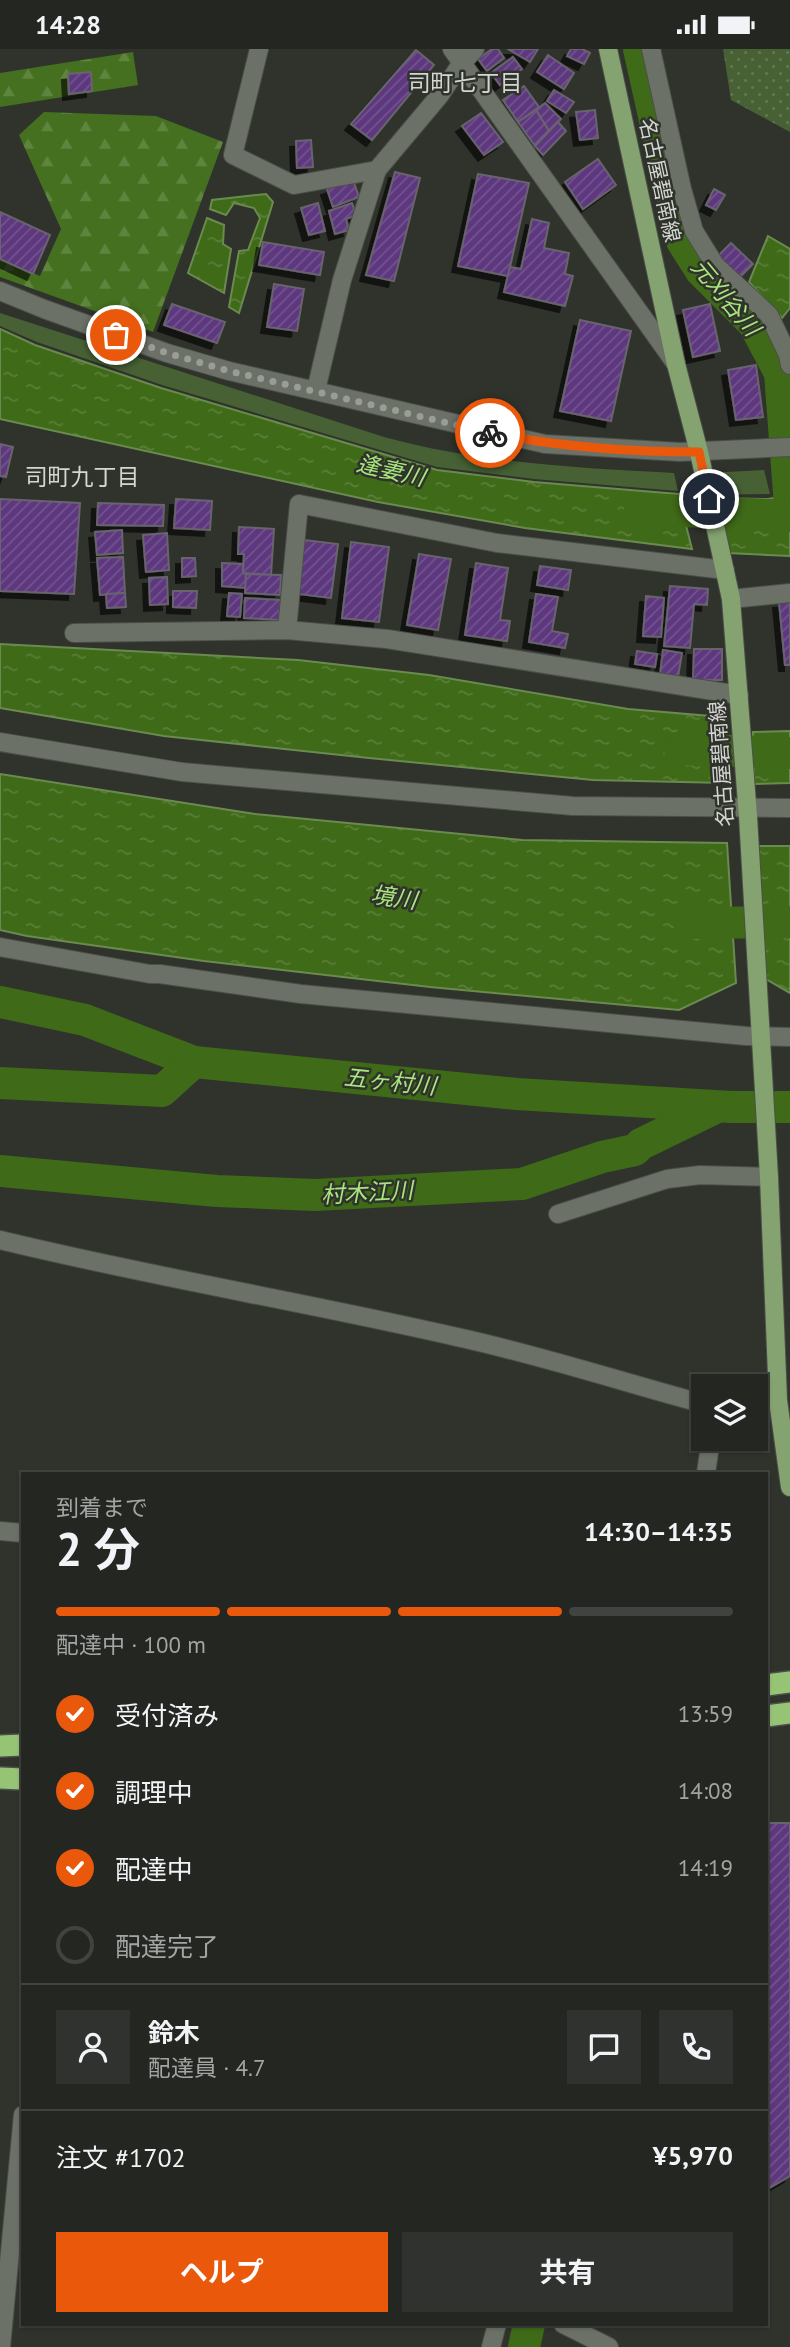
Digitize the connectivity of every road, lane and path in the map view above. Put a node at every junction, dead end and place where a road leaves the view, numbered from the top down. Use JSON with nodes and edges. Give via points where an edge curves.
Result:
{"nodes":[{"id":1,"x":259,"y":49,"type":"edge"},
{"id":2,"x":475,"y":49,"type":"edge"},
{"id":3,"x":608,"y":49,"type":"edge"},
{"id":4,"x":651,"y":49,"type":"edge"},
{"id":5,"x":457,"y":56,"type":"edge"},
{"id":6,"x":377,"y":170,"type":"junction"},
{"id":7,"x":0,"y":291,"type":"edge"},
{"id":8,"x":676,"y":364,"type":"junction"},
{"id":9,"x":790,"y":365,"type":"edge"},
{"id":10,"x":316,"y":390,"type":"junction"},
{"id":11,"x":790,"y":447,"type":"edge"},
{"id":12,"x":699,"y":452,"type":"junction"},
{"id":13,"x":725,"y":570,"type":"junction"},
{"id":14,"x":790,"y":593,"type":"edge"},
{"id":15,"x":731,"y":599,"type":"junction"},
{"id":16,"x":287,"y":631,"type":"junction"},
{"id":17,"x":74,"y":633,"type":"dead end"},
{"id":18,"x":739,"y":700,"type":"junction"},
{"id":19,"x":0,"y":742,"type":"edge"},
{"id":20,"x":747,"y":807,"type":"junction"},
{"id":21,"x":790,"y":809,"type":"edge"},
{"id":22,"x":0,"y":947,"type":"edge"},
{"id":23,"x":761,"y":1037,"type":"junction"},
{"id":24,"x":790,"y":1037,"type":"edge"},
{"id":25,"x":769,"y":1177,"type":"junction"},
{"id":26,"x":558,"y":1213,"type":"dead end"},
{"id":27,"x":0,"y":1240,"type":"edge"},
{"id":28,"x":691,"y":1400,"type":"edge"},
{"id":29,"x":778,"y":1400,"type":"junction"},
{"id":30,"x":768,"y":1401,"type":"edge"},
{"id":31,"x":709,"y":1451,"type":"edge"},
{"id":32,"x":706,"y":1472,"type":"edge"},
{"id":33,"x":790,"y":1487,"type":"edge"},
{"id":34,"x":0,"y":1531,"type":"edge"},
{"id":35,"x":21,"y":1533,"type":"edge"},
{"id":36,"x":790,"y":1682,"type":"edge"},
{"id":37,"x":768,"y":1685,"type":"edge"},
{"id":38,"x":790,"y":1713,"type":"edge"},
{"id":39,"x":768,"y":1716,"type":"edge"},
{"id":40,"x":0,"y":1745,"type":"edge"},
{"id":41,"x":21,"y":1745,"type":"edge"},
{"id":42,"x":0,"y":1778,"type":"edge"},
{"id":43,"x":21,"y":1779,"type":"edge"},
{"id":44,"x":21,"y":2132,"type":"edge"},
{"id":45,"x":11,"y":2218,"type":"edge"},
{"id":46,"x":496,"y":2326,"type":"edge"},
{"id":47,"x":567,"y":2326,"type":"edge"},
{"id":48,"x":1,"y":2347,"type":"edge"},
{"id":49,"x":491,"y":2347,"type":"edge"},
{"id":50,"x":609,"y":2347,"type":"edge"}],
"edges":[{"from":1,"to":6,"type":"street","via":[[233,155],[294,185]]},
{"from":2,"to":5,"type":"street"},
{"from":3,"to":8,"type":"main road","name":"名古屋碧南線"},
{"from":4,"to":9,"type":"street","via":[[694,231],[715,265],[769,315]]},
{"from":5,"to":6,"type":"street","via":[[440,95]]},
{"from":5,"to":8,"type":"street"},
{"from":6,"to":10,"type":"street","via":[[342,280]]},
{"from":7,"to":10,"type":"street","via":[[167,353]]},
{"from":8,"to":12,"type":"main road","name":"名古屋碧南線"},
{"from":10,"to":12,"type":"street","via":[[545,444]]},
{"from":11,"to":12,"type":"street"},
{"from":12,"to":13,"type":"main road","name":"名古屋碧南線"},
{"from":13,"to":15,"type":"main road","name":"名古屋碧南線"},
{"from":13,"to":16,"type":"street","via":[[497,544],[299,504]]},
{"from":14,"to":15,"type":"street"},
{"from":15,"to":18,"type":"main road","name":"名古屋碧南線"},
{"from":16,"to":17,"type":"street"},
{"from":16,"to":18,"type":"street","via":[[387,639]]},
{"from":18,"to":20,"type":"main road","name":"名古屋碧南線"},
{"from":19,"to":20,"type":"street","via":[[195,773],[573,806]]},
{"from":20,"to":21,"type":"street"},
{"from":20,"to":23,"type":"main road","name":"名古屋碧南線"},
{"from":22,"to":23,"type":"street","via":[[300,994]]},
{"from":23,"to":24,"type":"street"},
{"from":23,"to":25,"type":"main road","name":"名古屋碧南線"},
{"from":25,"to":26,"type":"street","via":[[667,1179]]},
{"from":25,"to":29,"type":"main road","name":"名古屋碧南線"},
{"from":27,"to":28,"type":"street","via":[[461,1337]]},
{"from":29,"to":30,"type":"street"},
{"from":29,"to":33,"type":"main road","name":"名古屋碧南線"},
{"from":31,"to":32,"type":"street"},
{"from":34,"to":35,"type":"street"},
{"from":36,"to":37,"type":"highway"},
{"from":38,"to":39,"type":"highway"},
{"from":40,"to":41,"type":"highway"},
{"from":42,"to":43,"type":"highway"},
{"from":44,"to":45,"type":"street"},
{"from":45,"to":48,"type":"street"},
{"from":46,"to":49,"type":"street"},
{"from":47,"to":50,"type":"street"}]}
